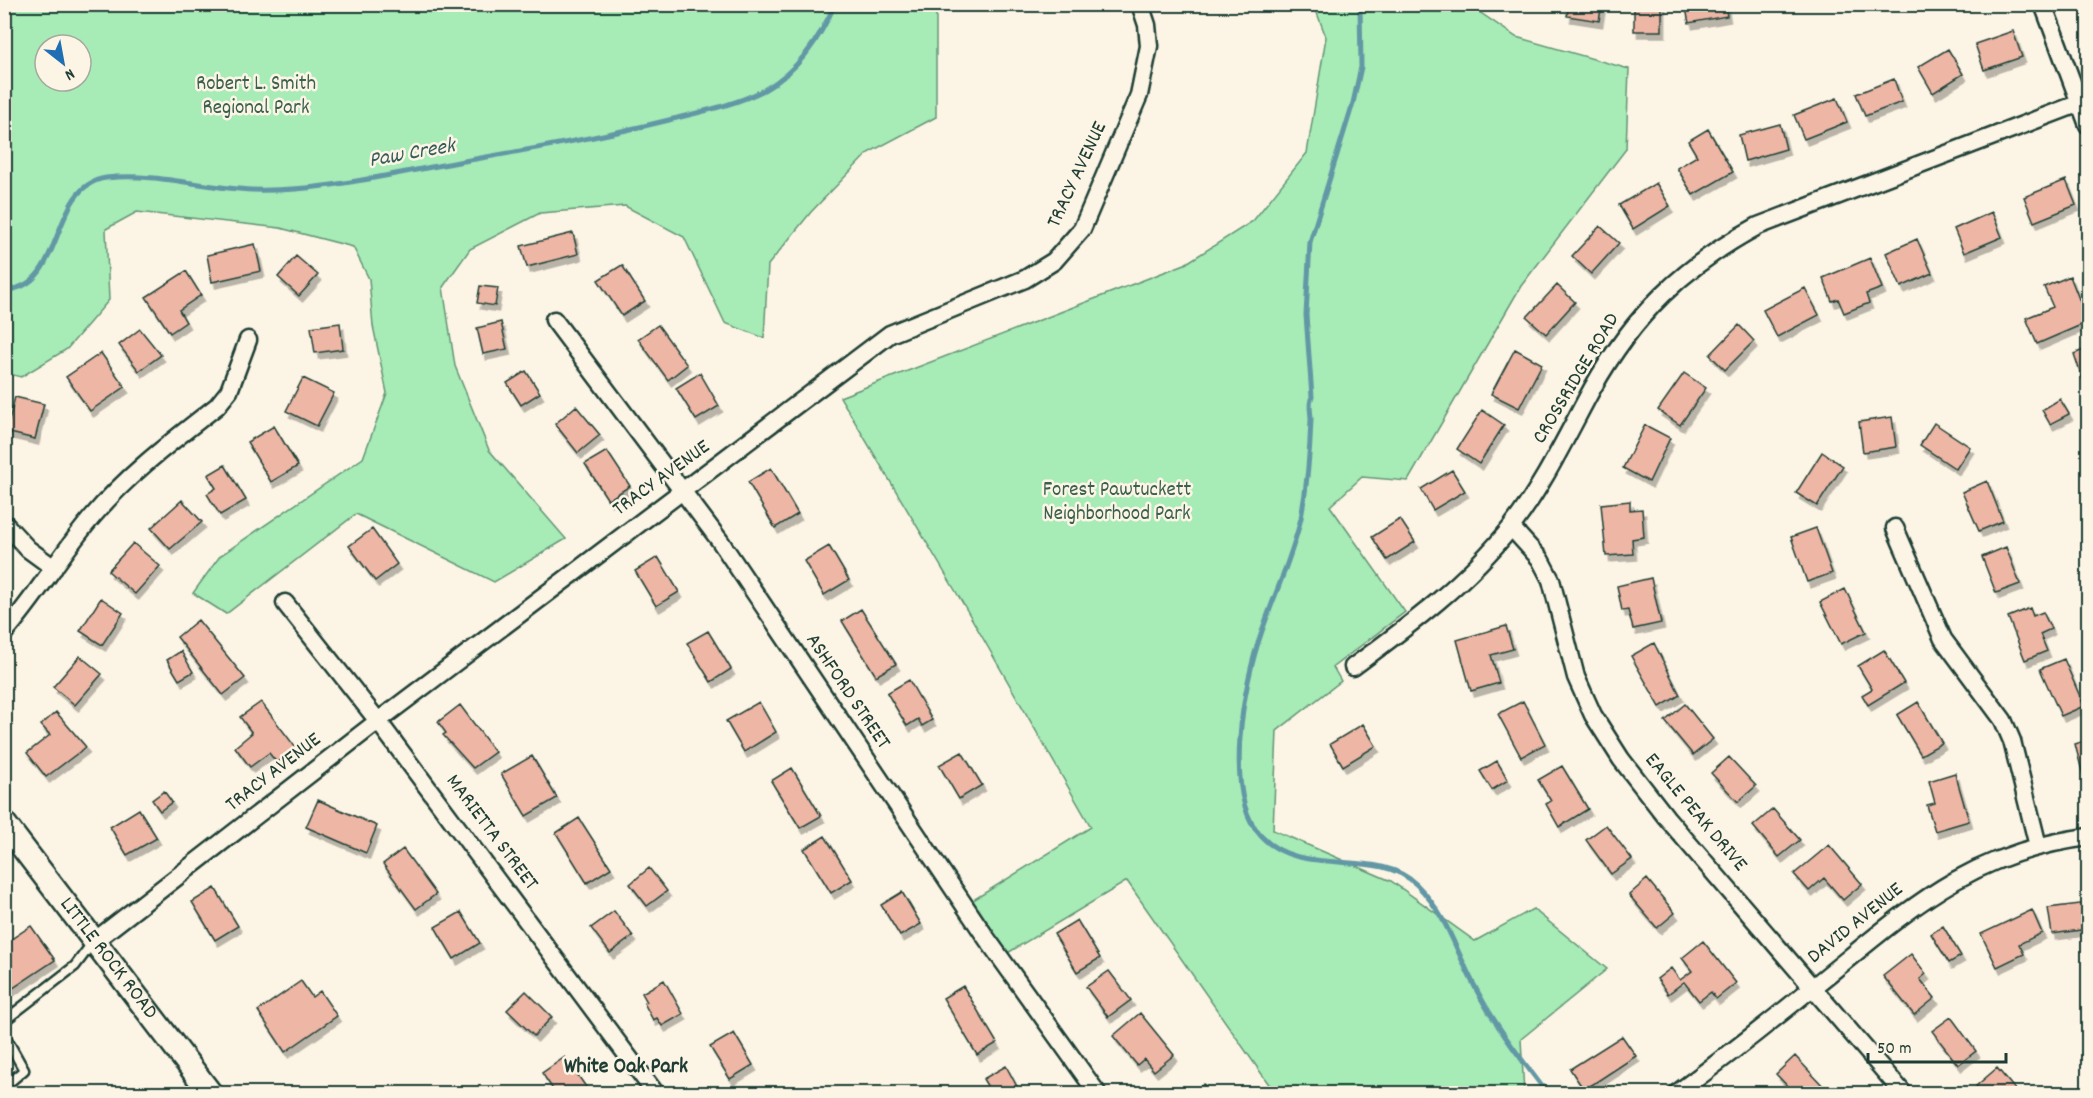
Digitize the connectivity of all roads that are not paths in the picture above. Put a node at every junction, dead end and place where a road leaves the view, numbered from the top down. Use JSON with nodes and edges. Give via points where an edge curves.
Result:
{"nodes":[{"id":1,"x":1140,"y":4,"type":"edge"},
{"id":2,"x":2043,"y":4,"type":"edge"},
{"id":3,"x":2084,"y":101,"type":"edge"},
{"id":4,"x":2088,"y":125,"type":"edge"},
{"id":5,"x":554,"y":320,"type":"dead end"},
{"id":6,"x":248,"y":340,"type":"dead end"},
{"id":7,"x":683,"y":490,"type":"junction"},
{"id":8,"x":4,"y":523,"type":"edge"},
{"id":9,"x":1511,"y":527,"type":"junction"},
{"id":10,"x":1895,"y":528,"type":"dead end"},
{"id":11,"x":54,"y":568,"type":"junction"},
{"id":12,"x":285,"y":603,"type":"dead end"},
{"id":13,"x":4,"y":633,"type":"edge"},
{"id":14,"x":1353,"y":667,"type":"dead end"},
{"id":15,"x":378,"y":721,"type":"junction"},
{"id":16,"x":4,"y":823,"type":"edge"},
{"id":17,"x":2088,"y":837,"type":"edge"},
{"id":18,"x":2038,"y":846,"type":"junction"},
{"id":19,"x":93,"y":942,"type":"junction"},
{"id":20,"x":1813,"y":988,"type":"junction"},
{"id":21,"x":4,"y":1022,"type":"edge"},
{"id":22,"x":4,"y":1034,"type":"edge"},
{"id":23,"x":4,"y":1087,"type":"edge"},
{"id":24,"x":211,"y":1094,"type":"edge"},
{"id":25,"x":656,"y":1094,"type":"edge"},
{"id":26,"x":1098,"y":1094,"type":"edge"},
{"id":27,"x":1676,"y":1094,"type":"edge"},
{"id":28,"x":1904,"y":1094,"type":"edge"}],
"edges":[{"from":1,"to":7,"type":"street","name":"TRACY AVENUE","via":[[1149,46],[1139,95],[1082,229],[1066,249],[1025,279],[890,334]]},
{"from":2,"to":3,"type":"street"},
{"from":3,"to":4,"type":"street"},
{"from":3,"to":9,"type":"street","name":"CROSSRIDGE ROAD","via":[[1758,226],[1693,266],[1652,303],[1618,348]]},
{"from":5,"to":7,"type":"street","name":"ASHFORD STREET"},
{"from":6,"to":11,"type":"street","via":[[229,391],[218,406],[122,485]]},
{"from":7,"to":15,"type":"street","name":"TRACY AVENUE"},
{"from":7,"to":26,"type":"street","name":"ASHFORD STREET","via":[[1012,976]]},
{"from":8,"to":11,"type":"street","via":[[28,549]]},
{"from":9,"to":14,"type":"street","name":"CROSSRIDGE ROAD","via":[[1458,584]]},
{"from":9,"to":20,"type":"street","name":"EAGLE PEAK DRIVE","via":[[1540,558],[1551,580],[1576,677],[1606,737],[1666,817]]},
{"from":10,"to":18,"type":"street","via":[[1943,639],[2003,720],[2012,741]]},
{"from":11,"to":13,"type":"street"},
{"from":12,"to":15,"type":"street","name":"MARIETTA STREET"},
{"from":15,"to":19,"type":"street","name":"TRACY AVENUE"},
{"from":15,"to":25,"type":"street","name":"MARIETTA STREET"},
{"from":16,"to":19,"type":"main road","name":"LITTLE ROCK ROAD"},
{"from":17,"to":18,"type":"street","name":"DAVID AVENUE"},
{"from":18,"to":20,"type":"street","name":"DAVID AVENUE","via":[[1974,868],[1949,882],[1914,905]]},
{"from":19,"to":21,"type":"lane","via":[[75,966]]},
{"from":19,"to":24,"type":"main road","name":"LITTLE ROCK ROAD"},
{"from":20,"to":27,"type":"street","name":"DAVID AVENUE"},
{"from":20,"to":28,"type":"street","name":"EAGLE PEAK DRIVE"},
{"from":22,"to":23,"type":"lane","via":[[24,1070]]}]}
